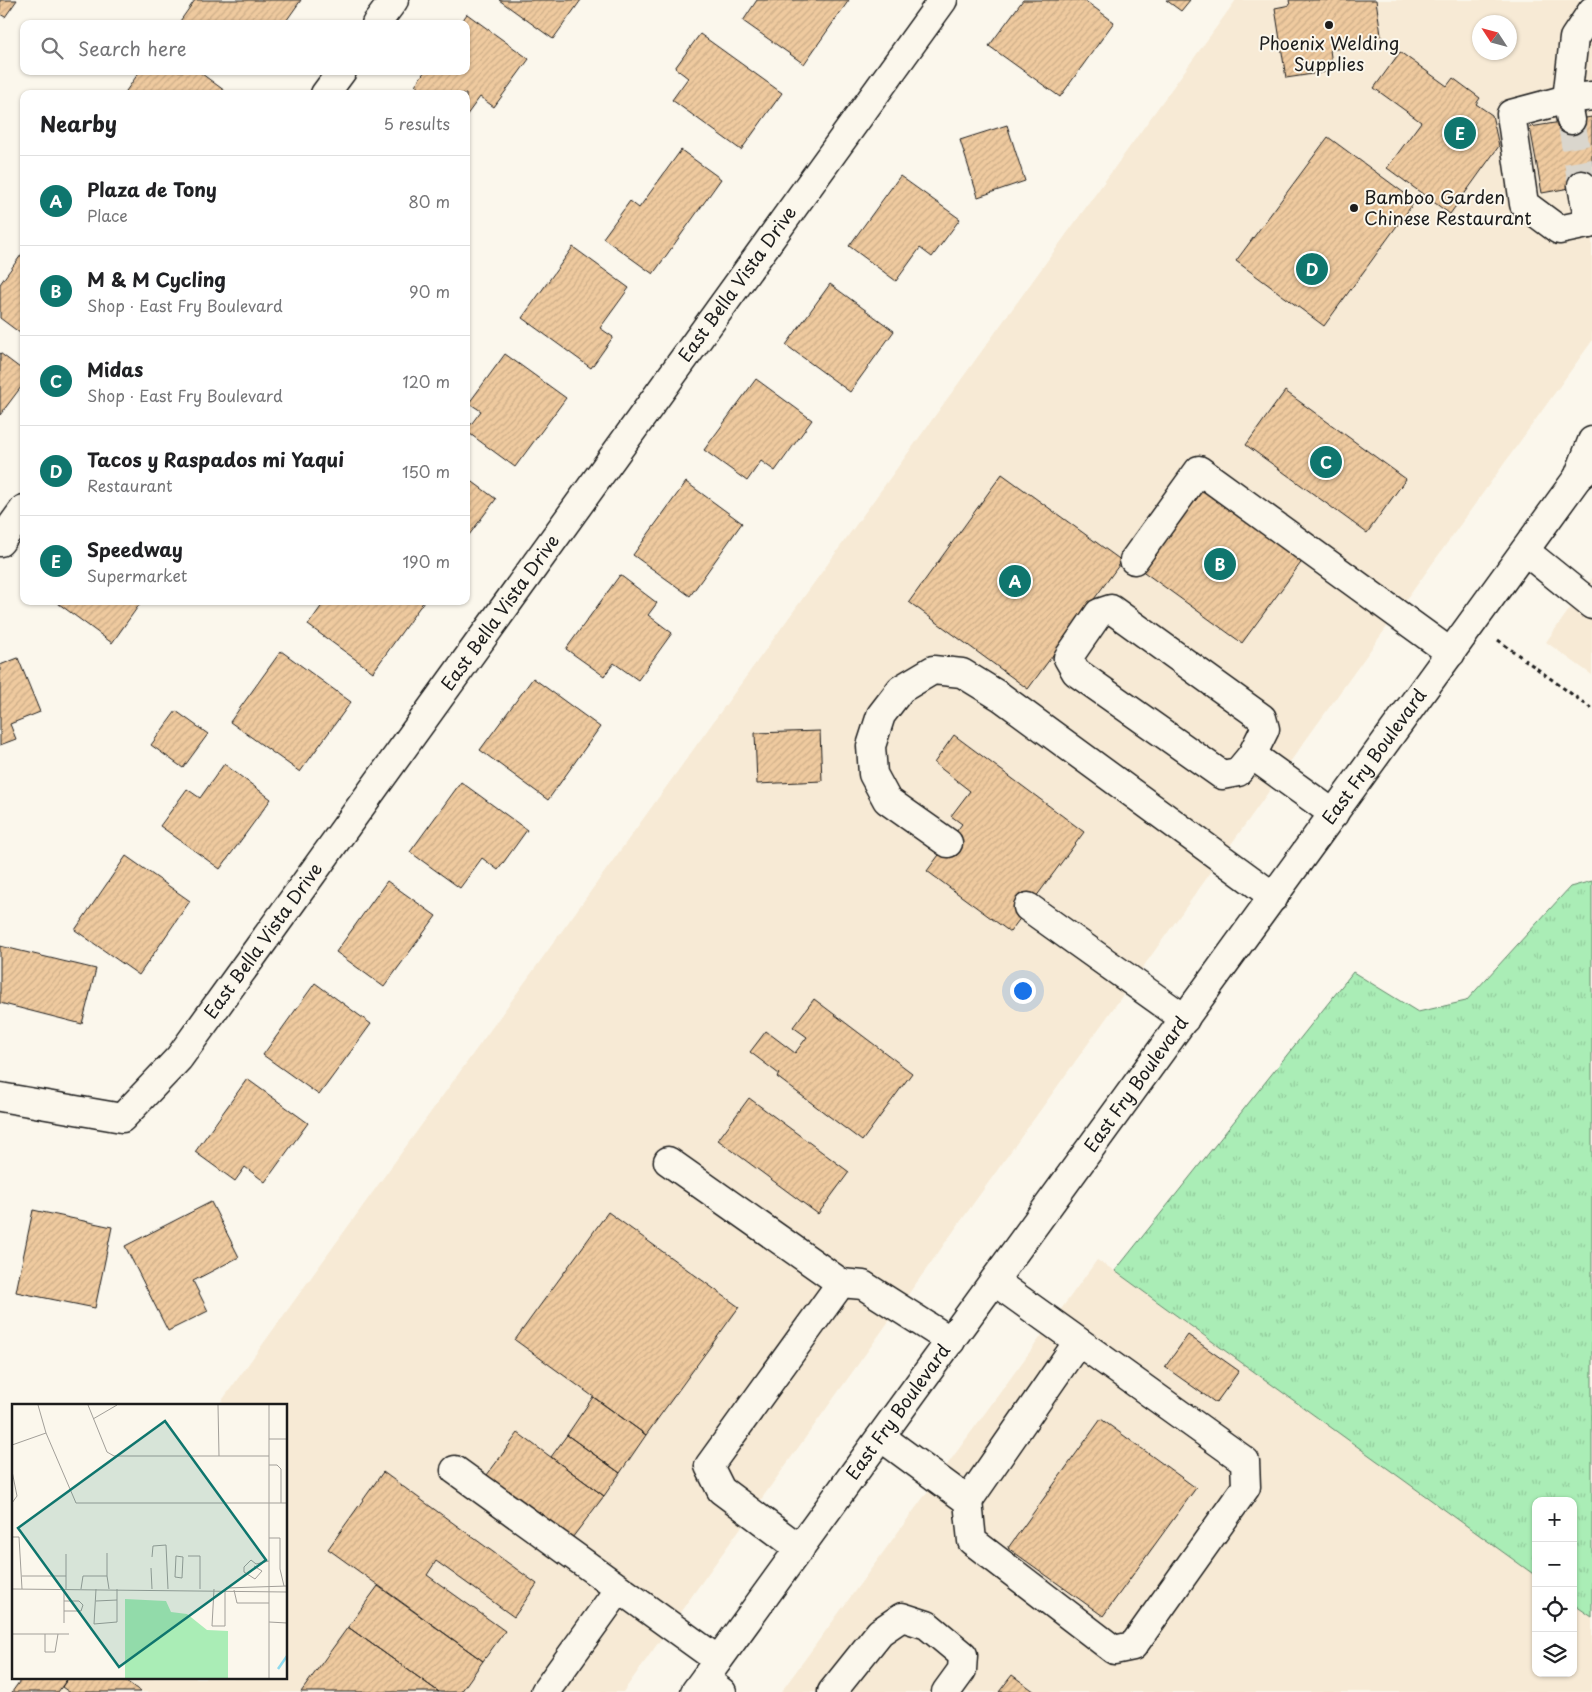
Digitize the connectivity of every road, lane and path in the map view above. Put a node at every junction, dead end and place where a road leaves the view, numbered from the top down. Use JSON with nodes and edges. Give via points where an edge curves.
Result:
{"nodes":[{"id":1,"x":394,"y":0,"type":"edge"},
{"id":2,"x":943,"y":0,"type":"edge"},
{"id":3,"x":1592,"y":11,"type":"edge"},
{"id":4,"x":379,"y":20,"type":"edge"},
{"id":5,"x":339,"y":75,"type":"edge"},
{"id":6,"x":329,"y":90,"type":"edge"},
{"id":7,"x":1577,"y":105,"type":"edge"},
{"id":8,"x":1582,"y":185,"type":"tunnel mouth"},
{"id":9,"x":1590,"y":224,"type":"edge"},
{"id":10,"x":1588,"y":462,"type":"edge"},
{"id":11,"x":20,"y":514,"type":"edge"},
{"id":12,"x":0,"y":542,"type":"edge"},
{"id":13,"x":1525,"y":551,"type":"junction"},
{"id":14,"x":1134,"y":560,"type":"dead end"},
{"id":15,"x":1592,"y":605,"type":"edge"},
{"id":16,"x":1474,"y":622,"type":"junction"},
{"id":17,"x":1451,"y":653,"type":"junction"},
{"id":18,"x":1592,"y":709,"type":"edge"},
{"id":19,"x":1252,"y":756,"type":"junction"},
{"id":20,"x":1334,"y":814,"type":"junction"},
{"id":21,"x":948,"y":843,"type":"dead end"},
{"id":22,"x":1274,"y":896,"type":"junction"},
{"id":23,"x":1028,"y":906,"type":"dead end"},
{"id":24,"x":1185,"y":1019,"type":"junction"},
{"id":25,"x":0,"y":1097,"type":"edge"},
{"id":26,"x":668,"y":1161,"type":"dead end"},
{"id":27,"x":994,"y":1282,"type":"junction"},
{"id":28,"x":841,"y":1283,"type":"junction"},
{"id":29,"x":950,"y":1341,"type":"junction"},
{"id":30,"x":1078,"y":1342,"type":"junction"},
{"id":31,"x":881,"y":1437,"type":"junction"},
{"id":32,"x":455,"y":1470,"type":"dead end"},
{"id":33,"x":968,"y":1501,"type":"junction"},
{"id":34,"x":800,"y":1548,"type":"junction"},
{"id":35,"x":619,"y":1589,"type":"junction"},
{"id":36,"x":710,"y":1681,"type":"edge"},
{"id":37,"x":545,"y":1692,"type":"edge"},
{"id":38,"x":832,"y":1692,"type":"edge"},
{"id":39,"x":946,"y":1692,"type":"edge"}],
"edges":[{"from":1,"to":4,"type":"street"},
{"from":2,"to":25,"type":"street","name":"East Bella Vista Drive","via":[[179,1058],[122,1118]]},
{"from":3,"to":7,"type":"street","via":[[1574,38]]},
{"from":5,"to":6,"type":"street"},
{"from":7,"to":9,"type":"street","via":[[1510,114],[1524,204],[1559,230]]},
{"from":8,"to":9,"type":"street"},
{"from":10,"to":13,"type":"street","name":"East Fry Boulevard"},
{"from":11,"to":12,"type":"street"},
{"from":13,"to":15,"type":"street"},
{"from":13,"to":16,"type":"street","name":"East Fry Boulevard"},
{"from":14,"to":17,"type":"street","via":[[1199,470]]},
{"from":16,"to":17,"type":"street","name":"East Fry Boulevard"},
{"from":16,"to":18,"type":"path"},
{"from":17,"to":20,"type":"street","name":"East Fry Boulevard"},
{"from":19,"to":19,"type":"street","via":[[1265,729],[1262,718],[1111,609],[1099,613],[1068,658],[1076,672],[1222,775],[1238,772]]},
{"from":19,"to":20,"type":"street"},
{"from":20,"to":22,"type":"street","name":"East Fry Boulevard"},
{"from":21,"to":22,"type":"street","via":[[887,800],[873,774],[871,746],[881,715],[901,689],[933,670],[962,673],[1002,697]]},
{"from":22,"to":24,"type":"street","name":"East Fry Boulevard"},
{"from":23,"to":24,"type":"street"},
{"from":24,"to":27,"type":"street","name":"East Fry Boulevard"},
{"from":26,"to":28,"type":"street"},
{"from":27,"to":29,"type":"street","name":"East Fry Boulevard"},
{"from":27,"to":30,"type":"street"},
{"from":28,"to":29,"type":"street","via":[[863,1285]]},
{"from":28,"to":34,"type":"street","via":[[709,1466],[721,1490]]},
{"from":29,"to":31,"type":"street","name":"East Fry Boulevard"},
{"from":30,"to":33,"type":"street"},
{"from":30,"to":33,"type":"street","via":[[1245,1461],[1246,1487],[1132,1646],[1114,1650],[972,1541]]},
{"from":31,"to":33,"type":"street"},
{"from":31,"to":34,"type":"street","name":"East Fry Boulevard"},
{"from":32,"to":35,"type":"street"},
{"from":34,"to":36,"type":"street","name":"East Fry Boulevard"},
{"from":35,"to":36,"type":"street"},
{"from":35,"to":37,"type":"street"},
{"from":38,"to":39,"type":"street","via":[[880,1632],[902,1617],[928,1625],[963,1655],[962,1670]]}]}
